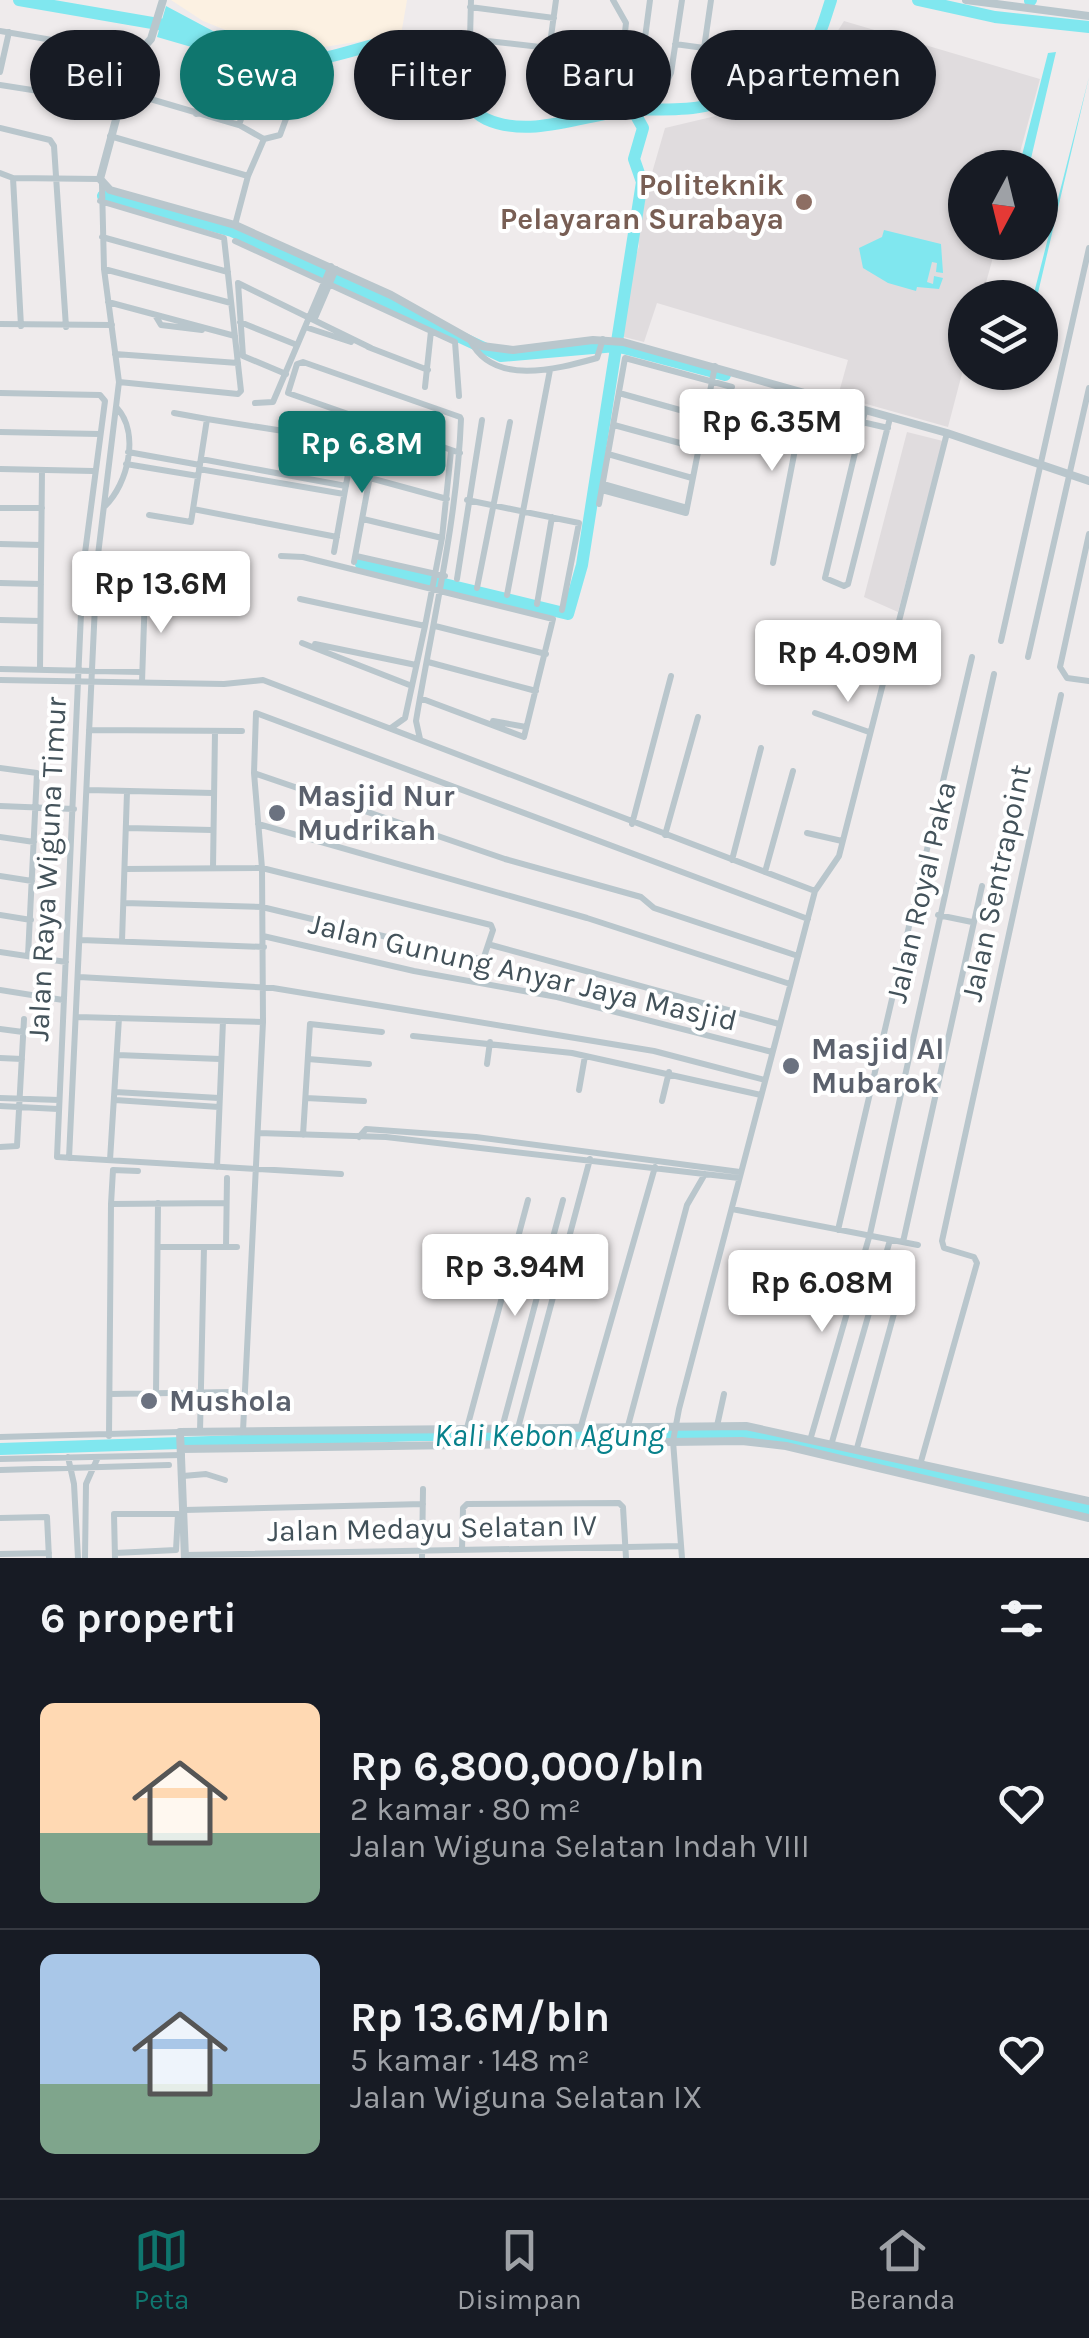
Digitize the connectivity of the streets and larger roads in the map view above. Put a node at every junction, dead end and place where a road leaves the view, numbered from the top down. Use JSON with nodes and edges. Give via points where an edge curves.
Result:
{"nodes":[{"id":1,"x":163,"y":0,"type":"edge"},
{"id":2,"x":556,"y":0,"type":"edge"},
{"id":3,"x":613,"y":0,"type":"edge"},
{"id":4,"x":650,"y":0,"type":"edge"},
{"id":5,"x":682,"y":0,"type":"edge"},
{"id":6,"x":711,"y":0,"type":"edge"},
{"id":7,"x":966,"y":0,"type":"edge"},
{"id":8,"x":471,"y":3,"type":"edge"},
{"id":9,"x":1089,"y":16,"type":"edge"},
{"id":10,"x":554,"y":18,"type":"junction"},
{"id":11,"x":154,"y":30,"type":"edge"},
{"id":12,"x":552,"y":30,"type":"edge"},
{"id":13,"x":626,"y":30,"type":"edge"},
{"id":14,"x":707,"y":30,"type":"edge"},
{"id":15,"x":4,"y":32,"type":"edge"},
{"id":16,"x":30,"y":36,"type":"edge"},
{"id":17,"x":675,"y":44,"type":"junction"},
{"id":18,"x":526,"y":45,"type":"edge"},
{"id":19,"x":691,"y":46,"type":"edge"},
{"id":20,"x":0,"y":72,"type":"edge"},
{"id":21,"x":0,"y":85,"type":"edge"},
{"id":22,"x":30,"y":90,"type":"edge"},
{"id":23,"x":115,"y":120,"type":"edge"},
{"id":24,"x":220,"y":120,"type":"edge"},
{"id":25,"x":242,"y":120,"type":"edge"},
{"id":26,"x":285,"y":120,"type":"edge"},
{"id":27,"x":240,"y":125,"type":"junction"},
{"id":28,"x":0,"y":128,"type":"edge"},
{"id":29,"x":110,"y":136,"type":"junction"},
{"id":30,"x":264,"y":139,"type":"junction"},
{"id":31,"x":0,"y":174,"type":"edge"},
{"id":32,"x":248,"y":176,"type":"junction"},
{"id":33,"x":13,"y":178,"type":"junction"},
{"id":34,"x":55,"y":180,"type":"junction"},
{"id":35,"x":101,"y":182,"type":"junction"},
{"id":36,"x":100,"y":201,"type":"junction"},
{"id":37,"x":235,"y":225,"type":"junction"},
{"id":38,"x":224,"y":230,"type":"junction"},
{"id":39,"x":102,"y":236,"type":"junction"},
{"id":40,"x":235,"y":240,"type":"dead end"},
{"id":41,"x":1089,"y":248,"type":"edge"},
{"id":42,"x":104,"y":268,"type":"junction"},
{"id":43,"x":228,"y":272,"type":"junction"},
{"id":44,"x":330,"y":274,"type":"junction"},
{"id":45,"x":108,"y":302,"type":"junction"},
{"id":46,"x":231,"y":303,"type":"junction"},
{"id":47,"x":312,"y":317,"type":"junction"},
{"id":48,"x":240,"y":322,"type":"junction"},
{"id":49,"x":0,"y":324,"type":"edge"},
{"id":50,"x":112,"y":325,"type":"junction"},
{"id":51,"x":20,"y":326,"type":"junction"},
{"id":52,"x":66,"y":327,"type":"junction"},
{"id":53,"x":305,"y":327,"type":"junction"},
{"id":54,"x":431,"y":331,"type":"junction"},
{"id":55,"x":235,"y":336,"type":"junction"},
{"id":56,"x":470,"y":342,"type":"junction"},
{"id":57,"x":603,"y":344,"type":"junction"},
{"id":58,"x":297,"y":345,"type":"junction"},
{"id":59,"x":370,"y":348,"type":"junction"},
{"id":60,"x":115,"y":354,"type":"junction"},
{"id":61,"x":238,"y":363,"type":"junction"},
{"id":62,"x":715,"y":367,"type":"junction"},
{"id":63,"x":428,"y":370,"type":"junction"},
{"id":64,"x":550,"y":370,"type":"junction"},
{"id":65,"x":286,"y":374,"type":"junction"},
{"id":66,"x":712,"y":381,"type":"junction"},
{"id":67,"x":119,"y":382,"type":"junction"},
{"id":68,"x":425,"y":387,"type":"dead end"},
{"id":69,"x":732,"y":387,"type":"dead end"},
{"id":70,"x":1089,"y":388,"type":"edge"},
{"id":71,"x":619,"y":393,"type":"junction"},
{"id":72,"x":806,"y":393,"type":"junction"},
{"id":73,"x":0,"y":394,"type":"edge"},
{"id":74,"x":459,"y":396,"type":"dead end"},
{"id":75,"x":255,"y":403,"type":"dead end"},
{"id":76,"x":116,"y":407,"type":"junction"},
{"id":77,"x":865,"y":411,"type":"junction"},
{"id":78,"x":174,"y":413,"type":"dead end"},
{"id":79,"x":705,"y":417,"type":"junction"},
{"id":80,"x":207,"y":418,"type":"junction"},
{"id":81,"x":849,"y":418,"type":"dead end"},
{"id":82,"x":482,"y":420,"type":"dead end"},
{"id":83,"x":510,"y":422,"type":"dead end"},
{"id":84,"x":862,"y":422,"type":"junction"},
{"id":85,"x":889,"y":423,"type":"junction"},
{"id":86,"x":614,"y":424,"type":"junction"},
{"id":87,"x":379,"y":428,"type":"junction"},
{"id":88,"x":0,"y":432,"type":"edge"},
{"id":89,"x":946,"y":433,"type":"junction"},
{"id":90,"x":99,"y":434,"type":"junction"},
{"id":91,"x":698,"y":448,"type":"junction"},
{"id":92,"x":1076,"y":449,"type":"junction"},
{"id":93,"x":128,"y":452,"type":"junction"},
{"id":94,"x":455,"y":452,"type":"junction"},
{"id":95,"x":1089,"y":452,"type":"edge"},
{"id":96,"x":608,"y":454,"type":"junction"},
{"id":97,"x":1038,"y":463,"type":"junction"},
{"id":98,"x":126,"y":464,"type":"junction"},
{"id":99,"x":199,"y":467,"type":"junction"},
{"id":100,"x":0,"y":469,"type":"edge"},
{"id":101,"x":42,"y":470,"type":"junction"},
{"id":102,"x":93,"y":471,"type":"junction"},
{"id":103,"x":1069,"y":474,"type":"junction"},
{"id":104,"x":370,"y":478,"type":"junction"},
{"id":105,"x":692,"y":478,"type":"junction"},
{"id":106,"x":1089,"y":481,"type":"edge"},
{"id":107,"x":602,"y":487,"type":"junction"},
{"id":108,"x":345,"y":490,"type":"junction"},
{"id":109,"x":447,"y":499,"type":"junction"},
{"id":110,"x":468,"y":500,"type":"junction"},
{"id":111,"x":600,"y":504,"type":"dead end"},
{"id":112,"x":494,"y":506,"type":"junction"},
{"id":113,"x":0,"y":508,"type":"edge"},
{"id":114,"x":42,"y":508,"type":"junction"},
{"id":115,"x":103,"y":508,"type":"junction"},
{"id":116,"x":192,"y":509,"type":"junction"},
{"id":117,"x":524,"y":511,"type":"junction"},
{"id":118,"x":149,"y":515,"type":"dead end"},
{"id":119,"x":552,"y":517,"type":"junction"},
{"id":120,"x":363,"y":520,"type":"junction"},
{"id":121,"x":1089,"y":534,"type":"edge"},
{"id":122,"x":337,"y":537,"type":"junction"},
{"id":123,"x":442,"y":538,"type":"junction"},
{"id":124,"x":0,"y":544,"type":"edge"},
{"id":125,"x":41,"y":545,"type":"junction"},
{"id":126,"x":334,"y":552,"type":"dead end"},
{"id":127,"x":282,"y":556,"type":"dead end"},
{"id":128,"x":773,"y":562,"type":"dead end"},
{"id":129,"x":456,"y":579,"type":"dead end"},
{"id":130,"x":0,"y":583,"type":"edge"},
{"id":131,"x":439,"y":583,"type":"junction"},
{"id":132,"x":41,"y":584,"type":"junction"},
{"id":133,"x":477,"y":588,"type":"dead end"},
{"id":134,"x":145,"y":592,"type":"dead end"},
{"id":135,"x":507,"y":595,"type":"dead end"},
{"id":136,"x":300,"y":599,"type":"dead end"},
{"id":137,"x":538,"y":604,"type":"dead end"},
{"id":138,"x":562,"y":610,"type":"dead end"},
{"id":139,"x":0,"y":620,"type":"edge"},
{"id":140,"x":40,"y":621,"type":"junction"},
{"id":141,"x":425,"y":626,"type":"junction"},
{"id":142,"x":435,"y":626,"type":"junction"},
{"id":143,"x":1001,"y":641,"type":"dead end"},
{"id":144,"x":546,"y":654,"type":"junction"},
{"id":145,"x":972,"y":657,"type":"dead end"},
{"id":146,"x":1028,"y":657,"type":"dead end"},
{"id":147,"x":428,"y":662,"type":"junction"},
{"id":148,"x":416,"y":665,"type":"junction"},
{"id":149,"x":0,"y":669,"type":"edge"},
{"id":150,"x":40,"y":669,"type":"junction"},
{"id":151,"x":78,"y":670,"type":"junction"},
{"id":152,"x":93,"y":670,"type":"junction"},
{"id":153,"x":141,"y":672,"type":"junction"},
{"id":154,"x":994,"y":674,"type":"dead end"},
{"id":155,"x":671,"y":676,"type":"dead end"},
{"id":156,"x":0,"y":680,"type":"edge"},
{"id":157,"x":1089,"y":681,"type":"edge"},
{"id":158,"x":78,"y":682,"type":"junction"},
{"id":159,"x":92,"y":682,"type":"junction"},
{"id":160,"x":142,"y":682,"type":"junction"},
{"id":161,"x":412,"y":686,"type":"junction"},
{"id":162,"x":536,"y":691,"type":"junction"},
{"id":163,"x":1061,"y":694,"type":"dead end"},
{"id":164,"x":420,"y":698,"type":"junction"},
{"id":165,"x":815,"y":713,"type":"dead end"},
{"id":166,"x":698,"y":717,"type":"dead end"},
{"id":167,"x":405,"y":718,"type":"junction"},
{"id":168,"x":416,"y":720,"type":"junction"},
{"id":169,"x":392,"y":728,"type":"junction"},
{"id":170,"x":92,"y":730,"type":"junction"},
{"id":171,"x":242,"y":731,"type":"dead end"},
{"id":172,"x":214,"y":732,"type":"junction"},
{"id":173,"x":869,"y":732,"type":"junction"},
{"id":174,"x":420,"y":739,"type":"junction"},
{"id":175,"x":762,"y":748,"type":"dead end"},
{"id":176,"x":0,"y":768,"type":"edge"},
{"id":177,"x":793,"y":772,"type":"dead end"},
{"id":178,"x":254,"y":773,"type":"junction"},
{"id":179,"x":88,"y":790,"type":"junction"},
{"id":180,"x":127,"y":792,"type":"junction"},
{"id":181,"x":213,"y":793,"type":"junction"},
{"id":182,"x":0,"y":806,"type":"edge"},
{"id":183,"x":34,"y":807,"type":"junction"},
{"id":184,"x":74,"y":809,"type":"junction"},
{"id":185,"x":258,"y":824,"type":"junction"},
{"id":186,"x":632,"y":824,"type":"junction"},
{"id":187,"x":127,"y":828,"type":"junction"},
{"id":188,"x":212,"y":830,"type":"junction"},
{"id":189,"x":808,"y":833,"type":"dead end"},
{"id":190,"x":665,"y":835,"type":"junction"},
{"id":191,"x":0,"y":837,"type":"edge"},
{"id":192,"x":842,"y":840,"type":"junction"},
{"id":193,"x":34,"y":842,"type":"junction"},
{"id":194,"x":732,"y":860,"type":"junction"},
{"id":195,"x":72,"y":862,"type":"junction"},
{"id":196,"x":84,"y":863,"type":"junction"},
{"id":197,"x":213,"y":868,"type":"junction"},
{"id":198,"x":262,"y":868,"type":"junction"},
{"id":199,"x":125,"y":869,"type":"junction"},
{"id":200,"x":765,"y":872,"type":"junction"},
{"id":201,"x":0,"y":876,"type":"edge"},
{"id":202,"x":32,"y":880,"type":"junction"},
{"id":203,"x":982,"y":886,"type":"dead end"},
{"id":204,"x":815,"y":890,"type":"junction"},
{"id":205,"x":124,"y":903,"type":"junction"},
{"id":206,"x":262,"y":907,"type":"junction"},
{"id":207,"x":0,"y":914,"type":"edge"},
{"id":208,"x":938,"y":915,"type":"junction"},
{"id":209,"x":808,"y":918,"type":"junction"},
{"id":210,"x":31,"y":920,"type":"junction"},
{"id":211,"x":971,"y":927,"type":"junction"},
{"id":212,"x":263,"y":936,"type":"junction"},
{"id":213,"x":81,"y":940,"type":"junction"},
{"id":214,"x":122,"y":940,"type":"junction"},
{"id":215,"x":491,"y":946,"type":"junction"},
{"id":216,"x":264,"y":947,"type":"junction"},
{"id":217,"x":0,"y":952,"type":"edge"},
{"id":218,"x":28,"y":956,"type":"junction"},
{"id":219,"x":798,"y":956,"type":"junction"},
{"id":220,"x":66,"y":962,"type":"junction"},
{"id":221,"x":79,"y":977,"type":"junction"},
{"id":222,"x":790,"y":984,"type":"junction"},
{"id":223,"x":264,"y":986,"type":"junction"},
{"id":224,"x":0,"y":990,"type":"edge"},
{"id":225,"x":63,"y":1000,"type":"junction"},
{"id":226,"x":77,"y":1016,"type":"junction"},
{"id":227,"x":119,"y":1018,"type":"junction"},
{"id":228,"x":24,"y":1019,"type":"dead end"},
{"id":229,"x":223,"y":1021,"type":"junction"},
{"id":230,"x":263,"y":1022,"type":"junction"},
{"id":231,"x":779,"y":1024,"type":"junction"},
{"id":232,"x":0,"y":1029,"type":"edge"},
{"id":233,"x":23,"y":1032,"type":"junction"},
{"id":234,"x":382,"y":1032,"type":"dead end"},
{"id":235,"x":413,"y":1036,"type":"dead end"},
{"id":236,"x":490,"y":1042,"type":"junction"},
{"id":237,"x":772,"y":1052,"type":"junction"},
{"id":238,"x":117,"y":1055,"type":"junction"},
{"id":239,"x":585,"y":1056,"type":"junction"},
{"id":240,"x":0,"y":1058,"type":"edge"},
{"id":241,"x":22,"y":1059,"type":"junction"},
{"id":242,"x":221,"y":1059,"type":"junction"},
{"id":243,"x":308,"y":1059,"type":"junction"},
{"id":244,"x":369,"y":1064,"type":"dead end"},
{"id":245,"x":487,"y":1064,"type":"dead end"},
{"id":246,"x":669,"y":1072,"type":"junction"},
{"id":247,"x":764,"y":1080,"type":"junction"},
{"id":248,"x":579,"y":1090,"type":"dead end"},
{"id":249,"x":761,"y":1095,"type":"junction"},
{"id":250,"x":115,"y":1096,"type":"junction"},
{"id":251,"x":0,"y":1098,"type":"edge"},
{"id":252,"x":306,"y":1098,"type":"junction"},
{"id":253,"x":364,"y":1101,"type":"dead end"},
{"id":254,"x":662,"y":1101,"type":"dead end"},
{"id":255,"x":219,"y":1102,"type":"junction"},
{"id":256,"x":20,"y":1103,"type":"junction"},
{"id":257,"x":58,"y":1105,"type":"junction"},
{"id":258,"x":0,"y":1106,"type":"edge"},
{"id":259,"x":258,"y":1133,"type":"junction"},
{"id":260,"x":303,"y":1135,"type":"junction"},
{"id":261,"x":359,"y":1137,"type":"junction"},
{"id":262,"x":0,"y":1146,"type":"edge"},
{"id":263,"x":70,"y":1158,"type":"junction"},
{"id":264,"x":590,"y":1158,"type":"junction"},
{"id":265,"x":110,"y":1160,"type":"junction"},
{"id":266,"x":216,"y":1166,"type":"junction"},
{"id":267,"x":655,"y":1167,"type":"junction"},
{"id":268,"x":254,"y":1169,"type":"junction"},
{"id":269,"x":138,"y":1171,"type":"dead end"},
{"id":270,"x":341,"y":1174,"type":"dead end"},
{"id":271,"x":705,"y":1174,"type":"junction"},
{"id":272,"x":740,"y":1175,"type":"junction"},
{"id":273,"x":227,"y":1178,"type":"dead end"},
{"id":274,"x":528,"y":1200,"type":"dead end"},
{"id":275,"x":562,"y":1200,"type":"dead end"},
{"id":276,"x":158,"y":1203,"type":"junction"},
{"id":277,"x":226,"y":1203,"type":"junction"},
{"id":278,"x":111,"y":1204,"type":"junction"},
{"id":279,"x":732,"y":1209,"type":"junction"},
{"id":280,"x":838,"y":1230,"type":"junction"},
{"id":281,"x":869,"y":1236,"type":"junction"},
{"id":282,"x":890,"y":1240,"type":"junction"},
{"id":283,"x":903,"y":1242,"type":"junction"},
{"id":284,"x":918,"y":1245,"type":"dead end"},
{"id":285,"x":159,"y":1247,"type":"junction"},
{"id":286,"x":204,"y":1247,"type":"junction"},
{"id":287,"x":226,"y":1247,"type":"junction"},
{"id":288,"x":237,"y":1247,"type":"dead end"},
{"id":289,"x":898,"y":1299,"type":"dead end"},
{"id":290,"x":200,"y":1392,"type":"junction"},
{"id":291,"x":232,"y":1392,"type":"dead end"},
{"id":292,"x":156,"y":1393,"type":"junction"},
{"id":293,"x":110,"y":1394,"type":"junction"},
{"id":294,"x":724,"y":1394,"type":"dead end"},
{"id":295,"x":582,"y":1426,"type":"junction"},
{"id":296,"x":628,"y":1426,"type":"junction"},
{"id":297,"x":718,"y":1426,"type":"junction"},
{"id":298,"x":467,"y":1428,"type":"junction"},
{"id":299,"x":502,"y":1428,"type":"junction"},
{"id":300,"x":518,"y":1428,"type":"junction"},
{"id":301,"x":243,"y":1431,"type":"junction"},
{"id":302,"x":200,"y":1432,"type":"junction"},
{"id":303,"x":180,"y":1433,"type":"junction"},
{"id":304,"x":674,"y":1434,"type":"junction"},
{"id":305,"x":109,"y":1436,"type":"junction"},
{"id":306,"x":0,"y":1437,"type":"edge"},
{"id":307,"x":811,"y":1437,"type":"junction"},
{"id":308,"x":832,"y":1442,"type":"junction"},
{"id":309,"x":857,"y":1448,"type":"junction"},
{"id":310,"x":181,"y":1450,"type":"junction"},
{"id":311,"x":68,"y":1457,"type":"junction"},
{"id":312,"x":98,"y":1457,"type":"junction"},
{"id":313,"x":0,"y":1459,"type":"edge"},
{"id":314,"x":920,"y":1465,"type":"junction"},
{"id":315,"x":169,"y":1466,"type":"dead end"},
{"id":316,"x":69,"y":1468,"type":"junction"},
{"id":317,"x":96,"y":1468,"type":"junction"},
{"id":318,"x":0,"y":1470,"type":"edge"},
{"id":319,"x":183,"y":1476,"type":"junction"},
{"id":320,"x":225,"y":1480,"type":"dead end"},
{"id":321,"x":74,"y":1484,"type":"junction"},
{"id":322,"x":86,"y":1484,"type":"junction"},
{"id":323,"x":424,"y":1489,"type":"dead end"},
{"id":324,"x":1089,"y":1501,"type":"edge"},
{"id":325,"x":422,"y":1504,"type":"junction"},
{"id":326,"x":184,"y":1510,"type":"junction"},
{"id":327,"x":0,"y":1518,"type":"edge"},
{"id":328,"x":1089,"y":1518,"type":"edge"},
{"id":329,"x":681,"y":1546,"type":"junction"},
{"id":330,"x":626,"y":1547,"type":"junction"},
{"id":331,"x":462,"y":1550,"type":"junction"},
{"id":332,"x":0,"y":1554,"type":"edge"},
{"id":333,"x":382,"y":1554,"type":"edge"},
{"id":334,"x":422,"y":1554,"type":"edge"},
{"id":335,"x":49,"y":1555,"type":"edge"},
{"id":336,"x":115,"y":1556,"type":"edge"},
{"id":337,"x":185,"y":1557,"type":"edge"},
{"id":338,"x":78,"y":1558,"type":"edge"},
{"id":339,"x":86,"y":1558,"type":"edge"},
{"id":340,"x":626,"y":1558,"type":"edge"},
{"id":341,"x":682,"y":1558,"type":"edge"}],
"edges":[{"from":1,"to":11,"type":"street"},
{"from":2,"to":10,"type":"street"},
{"from":3,"to":13,"type":"street"},
{"from":4,"to":17,"type":"street","via":[[639,84],[667,87]]},
{"from":5,"to":17,"type":"street"},
{"from":6,"to":14,"type":"street"},
{"from":7,"to":9,"type":"street"},
{"from":8,"to":10,"type":"street"},
{"from":8,"to":18,"type":"street","via":[[470,39]]},
{"from":10,"to":12,"type":"street"},
{"from":15,"to":16,"type":"street"},
{"from":15,"to":20,"type":"street"},
{"from":17,"to":19,"type":"street"},
{"from":21,"to":22,"type":"street"},
{"from":23,"to":29,"type":"street"},
{"from":24,"to":27,"type":"street"},
{"from":25,"to":27,"type":"street"},
{"from":26,"to":30,"type":"street","via":[[280,134]]},
{"from":27,"to":30,"type":"street"},
{"from":28,"to":34,"type":"street","via":[[50,140]]},
{"from":29,"to":32,"type":"street"},
{"from":29,"to":35,"type":"street"},
{"from":30,"to":32,"type":"street"},
{"from":31,"to":33,"type":"street"},
{"from":32,"to":37,"type":"street"},
{"from":33,"to":34,"type":"street"},
{"from":33,"to":51,"type":"street"},
{"from":34,"to":35,"type":"street"},
{"from":34,"to":52,"type":"street"},
{"from":35,"to":36,"type":"street","name":"Jalan Raya Wiguna Timur"},
{"from":35,"to":38,"type":"street"},
{"from":36,"to":38,"type":"street"},
{"from":36,"to":39,"type":"street","name":"Jalan Raya Wiguna Timur"},
{"from":37,"to":38,"type":"street"},
{"from":37,"to":44,"type":"street"},
{"from":38,"to":43,"type":"street"},
{"from":39,"to":42,"type":"street","name":"Jalan Raya Wiguna Timur"},
{"from":39,"to":43,"type":"street"},
{"from":40,"to":44,"type":"street"},
{"from":41,"to":97,"type":"street"},
{"from":42,"to":45,"type":"street","name":"Jalan Raya Wiguna Timur"},
{"from":42,"to":46,"type":"street"},
{"from":43,"to":46,"type":"street"},
{"from":44,"to":47,"type":"street"},
{"from":44,"to":54,"type":"street"},
{"from":44,"to":56,"type":"street"},
{"from":45,"to":50,"type":"street","name":"Jalan Raya Wiguna Timur"},
{"from":45,"to":55,"type":"street"},
{"from":46,"to":55,"type":"street"},
{"from":47,"to":48,"type":"street","via":[[240,283]]},
{"from":47,"to":53,"type":"street"},
{"from":47,"to":59,"type":"street"},
{"from":48,"to":58,"type":"street"},
{"from":48,"to":65,"type":"street","via":[[246,358]]},
{"from":49,"to":51,"type":"street"},
{"from":50,"to":52,"type":"street"},
{"from":50,"to":60,"type":"street","name":"Jalan Raya Wiguna Timur"},
{"from":51,"to":52,"type":"street"},
{"from":53,"to":58,"type":"street"},
{"from":53,"to":59,"type":"street"},
{"from":54,"to":63,"type":"street"},
{"from":54,"to":74,"type":"street","via":[[458,345]]},
{"from":55,"to":61,"type":"street"},
{"from":56,"to":57,"type":"street","via":[[513,350]]},
{"from":56,"to":64,"type":"street","via":[[477,355],[502,368]]},
{"from":57,"to":62,"type":"street","via":[[619,341]]},
{"from":57,"to":64,"type":"street","via":[[597,358]]},
{"from":58,"to":65,"type":"street"},
{"from":59,"to":63,"type":"street"},
{"from":60,"to":61,"type":"street"},
{"from":60,"to":67,"type":"street","name":"Jalan Raya Wiguna Timur"},
{"from":61,"to":67,"type":"street","via":[[238,394]]},
{"from":62,"to":66,"type":"street"},
{"from":62,"to":72,"type":"street"},
{"from":63,"to":68,"type":"street"},
{"from":64,"to":117,"type":"street"},
{"from":65,"to":75,"type":"street","via":[[274,402]]},
{"from":66,"to":69,"type":"street"},
{"from":66,"to":71,"type":"street","via":[[629,357]]},
{"from":66,"to":79,"type":"street"},
{"from":67,"to":76,"type":"street","name":"Jalan Raya Wiguna Timur"},
{"from":70,"to":92,"type":"street"},
{"from":71,"to":79,"type":"street"},
{"from":71,"to":86,"type":"street"},
{"from":72,"to":77,"type":"street"},
{"from":72,"to":128,"type":"street"},
{"from":73,"to":90,"type":"street","name":"Jalan Raya Wiguna Timur","via":[[100,395],[105,401]]},
{"from":76,"to":93,"type":"street","via":[[126,422]]},
{"from":76,"to":115,"type":"street","name":"Jalan Raya Wiguna Timur"},
{"from":77,"to":84,"type":"street"},
{"from":77,"to":85,"type":"street"},
{"from":78,"to":80,"type":"street"},
{"from":79,"to":91,"type":"street"},
{"from":80,"to":99,"type":"street"},
{"from":80,"to":108,"type":"street","via":[[354,439]]},
{"from":81,"to":84,"type":"street"},
{"from":82,"to":110,"type":"street"},
{"from":83,"to":112,"type":"street"},
{"from":84,"to":85,"type":"street"},
{"from":84,"to":85,"type":"street","via":[[826,578],[844,586]]},
{"from":85,"to":89,"type":"street"},
{"from":86,"to":91,"type":"street"},
{"from":86,"to":96,"type":"street"},
{"from":87,"to":94,"type":"street"},
{"from":87,"to":94,"type":"street","via":[[288,394],[297,364],[458,416]]},
{"from":87,"to":104,"type":"street"},
{"from":88,"to":90,"type":"street"},
{"from":89,"to":97,"type":"street"},
{"from":89,"to":173,"type":"street"},
{"from":90,"to":102,"type":"street","name":"Jalan Raya Wiguna Timur"},
{"from":91,"to":105,"type":"street"},
{"from":92,"to":95,"type":"street"},
{"from":92,"to":103,"type":"street"},
{"from":93,"to":98,"type":"street"},
{"from":93,"to":99,"type":"street"},
{"from":94,"to":109,"type":"street"},
{"from":94,"to":131,"type":"street"},
{"from":96,"to":105,"type":"street"},
{"from":96,"to":107,"type":"street"},
{"from":97,"to":103,"type":"street"},
{"from":97,"to":143,"type":"street"},
{"from":98,"to":99,"type":"street"},
{"from":98,"to":115,"type":"street"},
{"from":99,"to":108,"type":"street"},
{"from":99,"to":116,"type":"street"},
{"from":100,"to":101,"type":"street"},
{"from":101,"to":102,"type":"street"},
{"from":101,"to":114,"type":"street"},
{"from":102,"to":151,"type":"street","name":"Jalan Raya Wiguna Timur"},
{"from":103,"to":106,"type":"street"},
{"from":103,"to":146,"type":"street"},
{"from":104,"to":109,"type":"street"},
{"from":104,"to":120,"type":"street"},
{"from":105,"to":107,"type":"street","via":[[686,511]]},
{"from":107,"to":111,"type":"street"},
{"from":108,"to":122,"type":"street"},
{"from":109,"to":123,"type":"street"},
{"from":110,"to":112,"type":"street"},
{"from":110,"to":129,"type":"street"},
{"from":112,"to":117,"type":"street"},
{"from":112,"to":133,"type":"street"},
{"from":113,"to":114,"type":"street"},
{"from":114,"to":125,"type":"street"},
{"from":115,"to":152,"type":"street","name":"Jalan Raya Wiguna Timur"},
{"from":116,"to":118,"type":"street","via":[[188,523]]},
{"from":116,"to":122,"type":"street"},
{"from":117,"to":119,"type":"street"},
{"from":117,"to":135,"type":"street"},
{"from":119,"to":137,"type":"street"},
{"from":119,"to":138,"type":"street","via":[[579,523]]},
{"from":120,"to":123,"type":"street"},
{"from":120,"to":131,"type":"street","via":[[355,559]]},
{"from":121,"to":157,"type":"street","via":[[1061,659],[1063,675]]},
{"from":122,"to":126,"type":"street"},
{"from":123,"to":131,"type":"street"},
{"from":124,"to":125,"type":"street"},
{"from":125,"to":132,"type":"street"},
{"from":127,"to":131,"type":"street"},
{"from":130,"to":132,"type":"street"},
{"from":131,"to":141,"type":"street"},
{"from":131,"to":142,"type":"street"},
{"from":131,"to":144,"type":"street","via":[[553,620]]},
{"from":132,"to":140,"type":"street"},
{"from":134,"to":153,"type":"street"},
{"from":136,"to":141,"type":"street"},
{"from":139,"to":140,"type":"street"},
{"from":140,"to":150,"type":"street"},
{"from":141,"to":148,"type":"street"},
{"from":142,"to":144,"type":"street"},
{"from":142,"to":147,"type":"street"},
{"from":144,"to":162,"type":"street"},
{"from":145,"to":280,"type":"street"},
{"from":147,"to":162,"type":"street"},
{"from":147,"to":164,"type":"street"},
{"from":148,"to":161,"type":"street"},
{"from":148,"to":161,"type":"street","via":[[305,643]]},
{"from":149,"to":150,"type":"street"},
{"from":150,"to":151,"type":"street"},
{"from":151,"to":152,"type":"street"},
{"from":151,"to":158,"type":"street","name":"Jalan Raya Wiguna Timur"},
{"from":152,"to":153,"type":"street"},
{"from":152,"to":159,"type":"street","name":"Jalan Raya Wiguna Timur"},
{"from":153,"to":160,"type":"street"},
{"from":154,"to":208,"type":"street","name":"Jalan Royal Paka"},
{"from":155,"to":186,"type":"street"},
{"from":156,"to":158,"type":"street"},
{"from":158,"to":159,"type":"street"},
{"from":158,"to":184,"type":"street","name":"Jalan Raya Wiguna Timur"},
{"from":159,"to":160,"type":"street"},
{"from":159,"to":170,"type":"street","name":"Jalan Raya Wiguna Timur"},
{"from":160,"to":169,"type":"street","via":[[263,680]]},
{"from":161,"to":167,"type":"street"},
{"from":162,"to":164,"type":"street","via":[[522,737]]},
{"from":163,"to":314,"type":"street","name":"Jalan Sentrapoint","via":[[942,1240],[944,1248],[976,1263]]},
{"from":164,"to":168,"type":"street"},
{"from":165,"to":173,"type":"street"},
{"from":166,"to":190,"type":"street"},
{"from":167,"to":168,"type":"street"},
{"from":167,"to":169,"type":"street"},
{"from":168,"to":174,"type":"street"},
{"from":169,"to":174,"type":"street"},
{"from":170,"to":172,"type":"street"},
{"from":170,"to":179,"type":"street","name":"Jalan Raya Wiguna Timur"},
{"from":171,"to":172,"type":"street"},
{"from":172,"to":181,"type":"street"},
{"from":173,"to":192,"type":"street"},
{"from":174,"to":186,"type":"street"},
{"from":175,"to":194,"type":"street"},
{"from":176,"to":183,"type":"street","via":[[37,773]]},
{"from":177,"to":200,"type":"street"},
{"from":178,"to":185,"type":"street"},
{"from":178,"to":209,"type":"street","via":[[258,712]]},
{"from":178,"to":219,"type":"street"},
{"from":179,"to":180,"type":"street"},
{"from":179,"to":196,"type":"street","name":"Jalan Raya Wiguna Timur"},
{"from":180,"to":181,"type":"street"},
{"from":180,"to":187,"type":"street"},
{"from":181,"to":188,"type":"street"},
{"from":182,"to":183,"type":"street"},
{"from":183,"to":184,"type":"street"},
{"from":183,"to":193,"type":"street"},
{"from":184,"to":195,"type":"street","name":"Jalan Raya Wiguna Timur"},
{"from":185,"to":198,"type":"street"},
{"from":185,"to":222,"type":"street"},
{"from":186,"to":190,"type":"street"},
{"from":187,"to":188,"type":"street"},
{"from":187,"to":199,"type":"street"},
{"from":188,"to":197,"type":"street"},
{"from":189,"to":192,"type":"street"},
{"from":190,"to":194,"type":"street"},
{"from":191,"to":193,"type":"street"},
{"from":192,"to":204,"type":"street"},
{"from":193,"to":202,"type":"street"},
{"from":194,"to":200,"type":"street"},
{"from":195,"to":196,"type":"street"},
{"from":195,"to":220,"type":"street","name":"Jalan Raya Wiguna Timur"},
{"from":196,"to":213,"type":"street","name":"Jalan Raya Wiguna Timur"},
{"from":197,"to":198,"type":"street"},
{"from":197,"to":199,"type":"street"},
{"from":198,"to":206,"type":"street"},
{"from":198,"to":215,"type":"street","via":[[491,925]]},
{"from":199,"to":205,"type":"street"},
{"from":200,"to":204,"type":"street"},
{"from":201,"to":202,"type":"street"},
{"from":202,"to":210,"type":"street"},
{"from":203,"to":211,"type":"street"},
{"from":204,"to":209,"type":"street"},
{"from":205,"to":206,"type":"street"},
{"from":205,"to":214,"type":"street"},
{"from":206,"to":212,"type":"street"},
{"from":206,"to":215,"type":"street","via":[[482,960]]},
{"from":207,"to":210,"type":"street"},
{"from":208,"to":211,"type":"street"},
{"from":208,"to":281,"type":"street","name":"Jalan Royal Paka"},
{"from":209,"to":219,"type":"street"},
{"from":210,"to":218,"type":"street"},
{"from":211,"to":283,"type":"street"},
{"from":212,"to":216,"type":"street"},
{"from":212,"to":237,"type":"street","name":"Jalan Gunung Anyar Jaya Masjid","via":[[414,972],[557,996]]},
{"from":213,"to":214,"type":"street"},
{"from":213,"to":221,"type":"street","name":"Jalan Raya Wiguna Timur"},
{"from":214,"to":216,"type":"street"},
{"from":215,"to":231,"type":"street"},
{"from":216,"to":223,"type":"street"},
{"from":217,"to":218,"type":"street"},
{"from":218,"to":220,"type":"street"},
{"from":219,"to":222,"type":"street"},
{"from":220,"to":225,"type":"street","name":"Jalan Raya Wiguna Timur"},
{"from":221,"to":223,"type":"street"},
{"from":221,"to":226,"type":"street","name":"Jalan Raya Wiguna Timur"},
{"from":222,"to":231,"type":"street"},
{"from":223,"to":230,"type":"street"},
{"from":223,"to":247,"type":"street","via":[[616,1043]]},
{"from":224,"to":225,"type":"street"},
{"from":225,"to":257,"type":"street","name":"Jalan Raya Wiguna Timur"},
{"from":226,"to":227,"type":"street"},
{"from":226,"to":263,"type":"street","name":"Jalan Raya Wiguna Timur"},
{"from":227,"to":229,"type":"street"},
{"from":227,"to":238,"type":"street"},
{"from":228,"to":233,"type":"street"},
{"from":229,"to":230,"type":"street"},
{"from":229,"to":242,"type":"street"},
{"from":230,"to":259,"type":"street"},
{"from":231,"to":237,"type":"street"},
{"from":232,"to":233,"type":"street"},
{"from":233,"to":241,"type":"street"},
{"from":234,"to":243,"type":"street","via":[[313,1022]]},
{"from":235,"to":236,"type":"street"},
{"from":236,"to":239,"type":"street"},
{"from":236,"to":245,"type":"street"},
{"from":237,"to":247,"type":"street"},
{"from":238,"to":242,"type":"street"},
{"from":238,"to":250,"type":"street"},
{"from":239,"to":246,"type":"street"},
{"from":239,"to":248,"type":"street"},
{"from":240,"to":241,"type":"street"},
{"from":241,"to":256,"type":"street"},
{"from":242,"to":255,"type":"street"},
{"from":243,"to":244,"type":"street"},
{"from":243,"to":252,"type":"street"},
{"from":246,"to":249,"type":"street"},
{"from":246,"to":254,"type":"street"},
{"from":247,"to":249,"type":"street"},
{"from":249,"to":272,"type":"street"},
{"from":250,"to":255,"type":"street"},
{"from":250,"to":265,"type":"street"},
{"from":251,"to":256,"type":"street"},
{"from":252,"to":253,"type":"street"},
{"from":252,"to":260,"type":"street"},
{"from":255,"to":266,"type":"street"},
{"from":256,"to":257,"type":"street"},
{"from":256,"to":258,"type":"street"},
{"from":256,"to":262,"type":"street","via":[[17,1146]]},
{"from":257,"to":263,"type":"street","name":"Jalan Raya Wiguna Timur","via":[[56,1156]]},
{"from":259,"to":260,"type":"street"},
{"from":259,"to":268,"type":"street"},
{"from":260,"to":261,"type":"street"},
{"from":261,"to":264,"type":"street"},
{"from":261,"to":272,"type":"street","via":[[366,1129],[476,1137]]},
{"from":263,"to":265,"type":"street"},
{"from":264,"to":267,"type":"street"},
{"from":264,"to":300,"type":"street"},
{"from":265,"to":266,"type":"street"},
{"from":266,"to":268,"type":"street"},
{"from":267,"to":271,"type":"street"},
{"from":267,"to":295,"type":"street"},
{"from":268,"to":270,"type":"street"},
{"from":268,"to":301,"type":"street"},
{"from":269,"to":278,"type":"street","via":[[113,1170]]},
{"from":271,"to":272,"type":"street"},
{"from":271,"to":296,"type":"street","via":[[688,1205]]},
{"from":272,"to":279,"type":"street"},
{"from":273,"to":277,"type":"street"},
{"from":274,"to":298,"type":"street"},
{"from":275,"to":299,"type":"street"},
{"from":276,"to":277,"type":"street"},
{"from":276,"to":278,"type":"street"},
{"from":276,"to":285,"type":"street"},
{"from":277,"to":287,"type":"street"},
{"from":278,"to":293,"type":"street"},
{"from":279,"to":280,"type":"street"},
{"from":279,"to":304,"type":"street"},
{"from":280,"to":281,"type":"street"},
{"from":281,"to":282,"type":"street"},
{"from":281,"to":307,"type":"street","name":"Jalan Royal Paka"},
{"from":282,"to":283,"type":"street"},
{"from":282,"to":308,"type":"street"},
{"from":283,"to":284,"type":"street"},
{"from":285,"to":286,"type":"street"},
{"from":285,"to":292,"type":"street"},
{"from":286,"to":287,"type":"street"},
{"from":286,"to":290,"type":"street"},
{"from":287,"to":288,"type":"street"},
{"from":289,"to":309,"type":"street"},
{"from":290,"to":291,"type":"street"},
{"from":290,"to":292,"type":"street"},
{"from":290,"to":302,"type":"street"},
{"from":292,"to":293,"type":"street"},
{"from":293,"to":305,"type":"street"},
{"from":294,"to":297,"type":"street"},
{"from":295,"to":296,"type":"street"},
{"from":295,"to":300,"type":"street"},
{"from":296,"to":304,"type":"street"},
{"from":297,"to":304,"type":"street"},
{"from":297,"to":307,"type":"street"},
{"from":298,"to":299,"type":"street"},
{"from":298,"to":301,"type":"street"},
{"from":299,"to":300,"type":"street"},
{"from":301,"to":302,"type":"street"},
{"from":302,"to":303,"type":"street"},
{"from":303,"to":305,"type":"street"},
{"from":303,"to":310,"type":"street"},
{"from":304,"to":310,"type":"street"},
{"from":304,"to":328,"type":"street","via":[[786,1446]]},
{"from":304,"to":329,"type":"street"},
{"from":305,"to":306,"type":"street"},
{"from":307,"to":308,"type":"street"},
{"from":308,"to":309,"type":"street"},
{"from":309,"to":314,"type":"street"},
{"from":310,"to":312,"type":"street"},
{"from":310,"to":319,"type":"street"},
{"from":311,"to":312,"type":"street"},
{"from":311,"to":313,"type":"street"},
{"from":311,"to":316,"type":"street"},
{"from":312,"to":317,"type":"street"},
{"from":314,"to":324,"type":"street"},
{"from":315,"to":317,"type":"street"},
{"from":316,"to":317,"type":"street"},
{"from":316,"to":318,"type":"street"},
{"from":316,"to":321,"type":"street"},
{"from":317,"to":322,"type":"street"},
{"from":319,"to":320,"type":"street"},
{"from":319,"to":326,"type":"street"},
{"from":321,"to":322,"type":"street"},
{"from":321,"to":338,"type":"street"},
{"from":322,"to":339,"type":"street"},
{"from":323,"to":325,"type":"street"},
{"from":325,"to":326,"type":"street"},
{"from":325,"to":334,"type":"street"},
{"from":326,"to":337,"type":"street"},
{"from":327,"to":335,"type":"street","via":[[46,1517]]},
{"from":329,"to":330,"type":"street","name":"Jalan Medayu Selatan IV"},
{"from":329,"to":341,"type":"street"},
{"from":330,"to":331,"type":"street","name":"Jalan Medayu Selatan IV"},
{"from":330,"to":331,"type":"street","via":[[619,1503],[467,1504]]},
{"from":330,"to":340,"type":"street"},
{"from":331,"to":334,"type":"street","name":"Jalan Medayu Selatan IV"},
{"from":332,"to":335,"type":"street"},
{"from":333,"to":334,"type":"street","name":"Jalan Medayu Selatan IV"},
{"from":333,"to":337,"type":"street","name":"Jalan Medayu Selatan IV"},
{"from":336,"to":336,"type":"street","via":[[116,1514],[178,1514],[176,1550]]}]}
